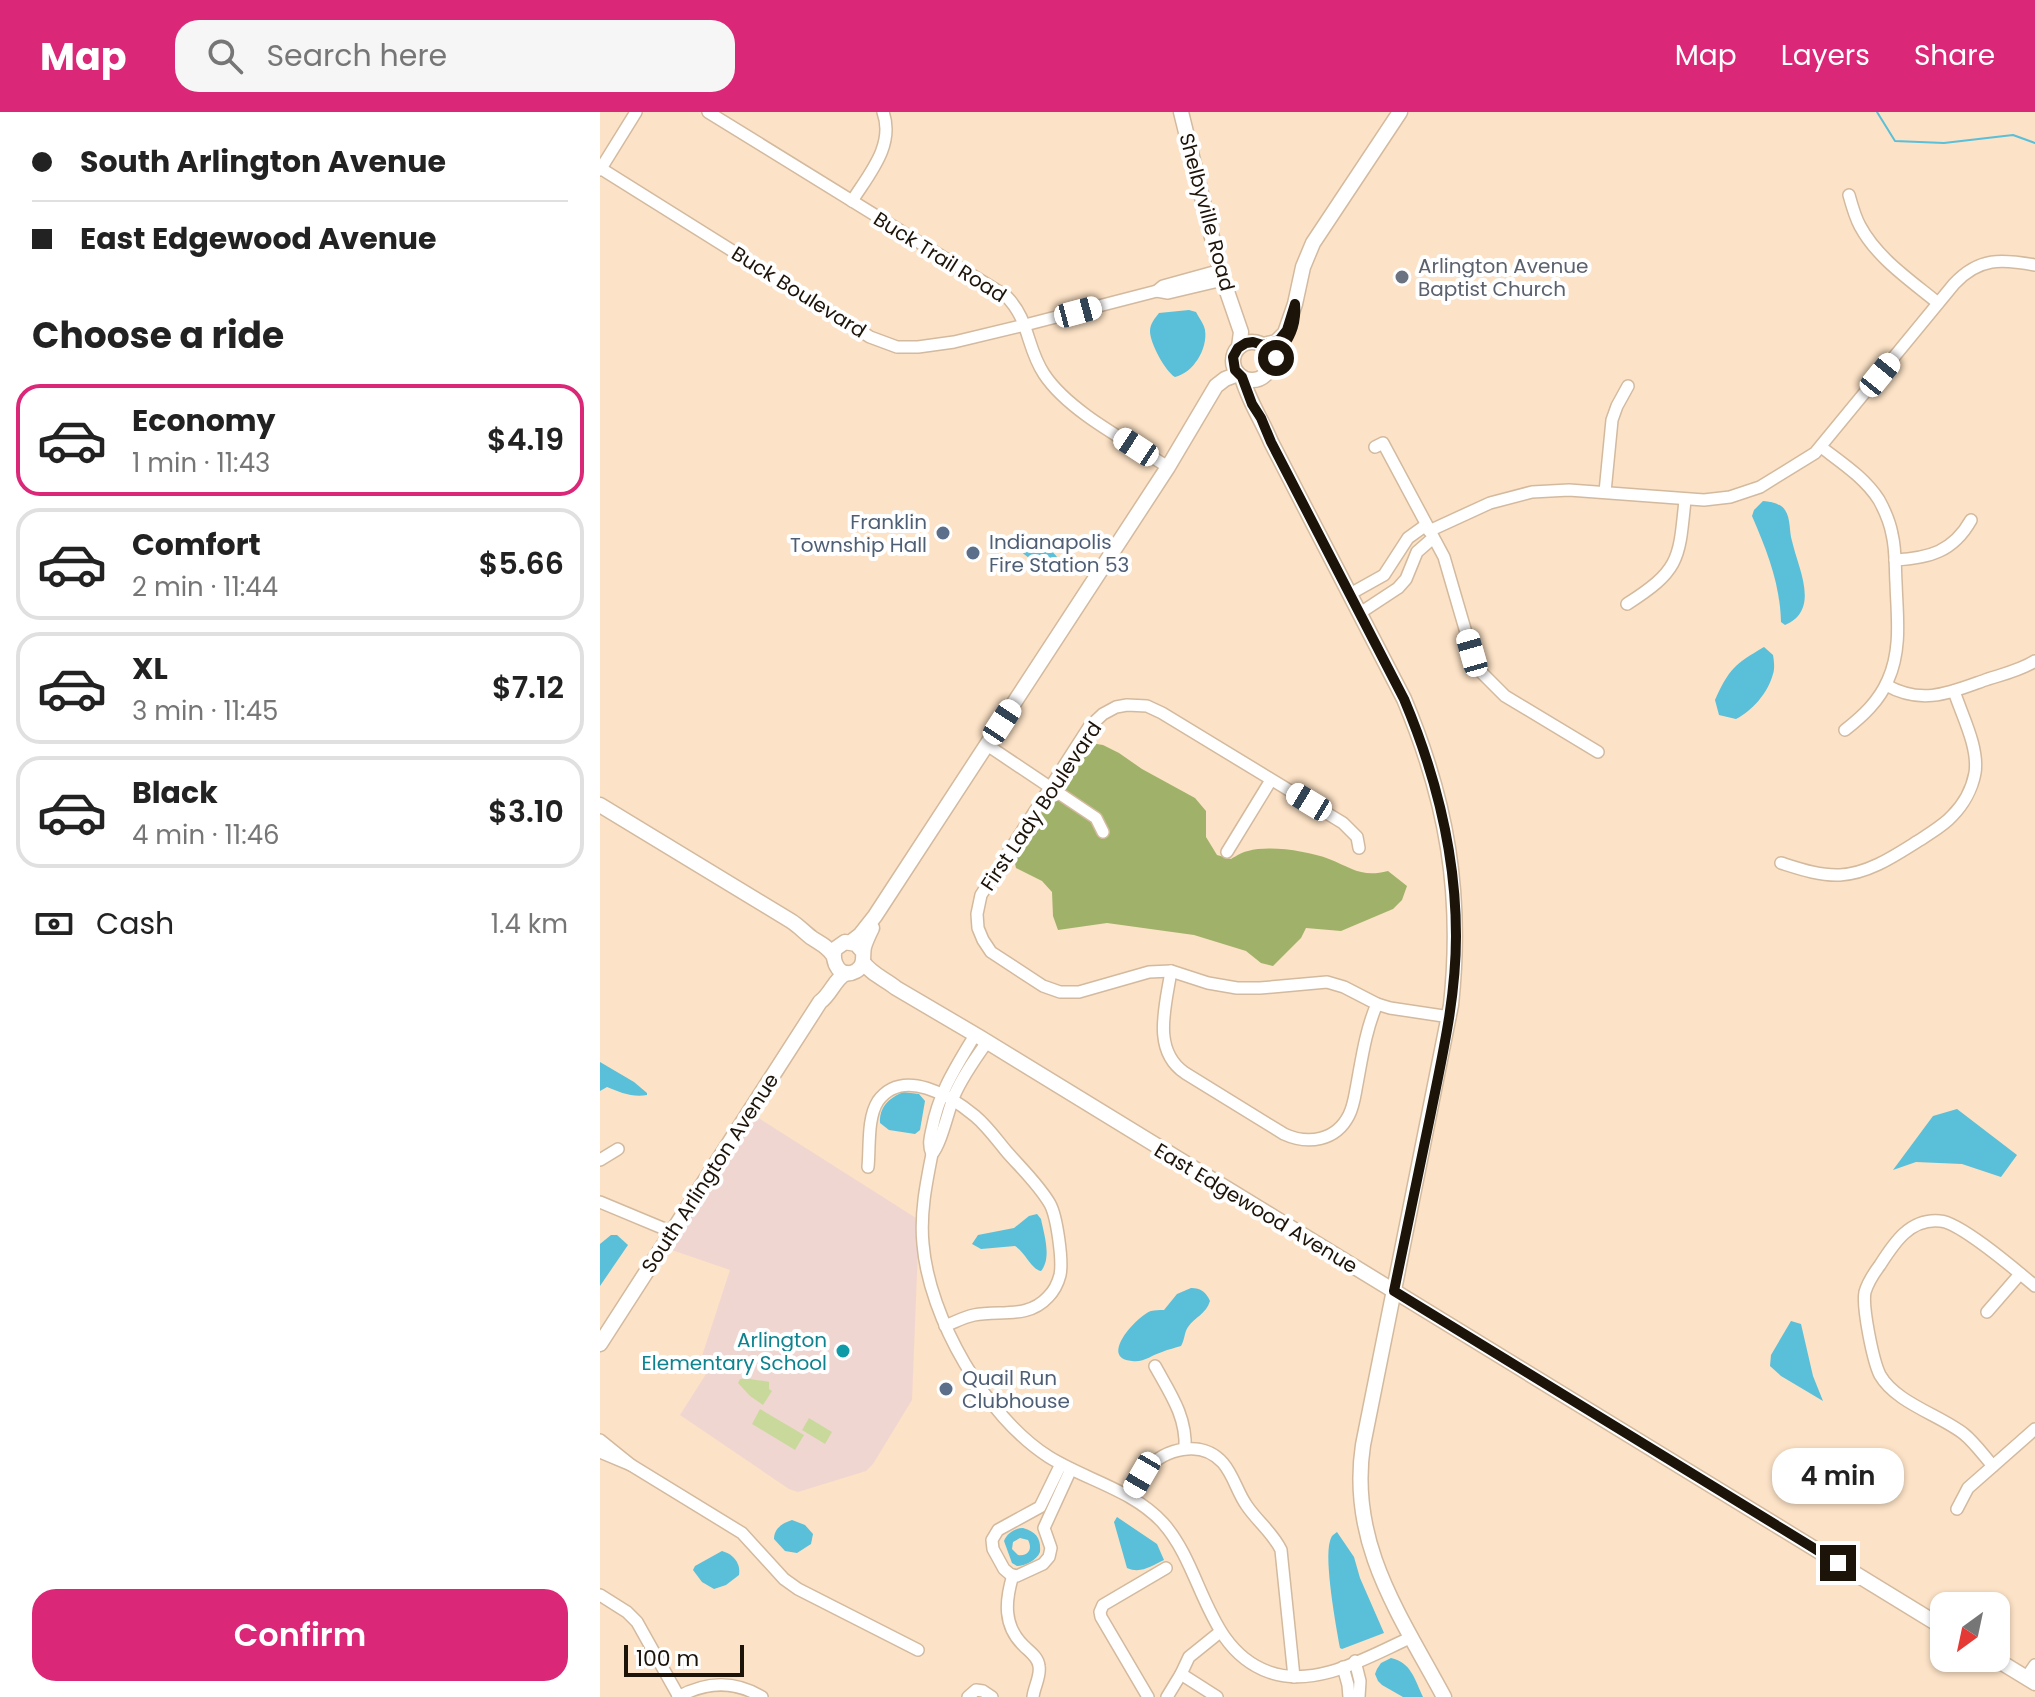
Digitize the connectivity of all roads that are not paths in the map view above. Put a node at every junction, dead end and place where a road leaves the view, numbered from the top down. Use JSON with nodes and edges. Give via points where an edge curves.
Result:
{"nodes":[{"id":1,"x":636,"y":112,"type":"edge"},
{"id":2,"x":708,"y":112,"type":"edge"},
{"id":3,"x":883,"y":112,"type":"edge"},
{"id":4,"x":1181,"y":112,"type":"edge"},
{"id":5,"x":1400,"y":112,"type":"edge"},
{"id":6,"x":600,"y":169,"type":"edge"},
{"id":7,"x":1849,"y":195,"type":"dead end"},
{"id":8,"x":852,"y":201,"type":"junction"},
{"id":9,"x":2035,"y":265,"type":"edge"},
{"id":10,"x":1222,"y":275,"type":"junction"},
{"id":11,"x":1938,"y":303,"type":"junction"},
{"id":12,"x":1295,"y":304,"type":"junction"},
{"id":13,"x":1235,"y":312,"type":"junction"},
{"id":14,"x":1025,"y":325,"type":"junction"},
{"id":15,"x":1260,"y":344,"type":"junction"},
{"id":16,"x":1236,"y":352,"type":"junction"},
{"id":17,"x":1271,"y":365,"type":"junction"},
{"id":18,"x":1240,"y":375,"type":"junction"},
{"id":19,"x":1261,"y":378,"type":"junction"},
{"id":20,"x":1628,"y":386,"type":"dead end"},
{"id":21,"x":1206,"y":401,"type":"junction"},
{"id":22,"x":1261,"y":418,"type":"junction"},
{"id":23,"x":1375,"y":447,"type":"dead end"},
{"id":24,"x":1821,"y":447,"type":"junction"},
{"id":25,"x":1168,"y":467,"type":"junction"},
{"id":26,"x":1605,"y":492,"type":"junction"},
{"id":27,"x":1685,"y":500,"type":"junction"},
{"id":28,"x":1971,"y":520,"type":"dead end"},
{"id":29,"x":1429,"y":531,"type":"junction"},
{"id":30,"x":1895,"y":560,"type":"junction"},
{"id":31,"x":1350,"y":594,"type":"junction"},
{"id":32,"x":1627,"y":604,"type":"dead end"},
{"id":33,"x":1360,"y":613,"type":"junction"},
{"id":34,"x":2035,"y":661,"type":"edge"},
{"id":35,"x":1886,"y":685,"type":"junction"},
{"id":36,"x":1954,"y":691,"type":"junction"},
{"id":37,"x":1845,"y":730,"type":"dead end"},
{"id":38,"x":987,"y":745,"type":"junction"},
{"id":39,"x":1598,"y":752,"type":"dead end"},
{"id":40,"x":1271,"y":780,"type":"junction"},
{"id":41,"x":1050,"y":786,"type":"junction"},
{"id":42,"x":600,"y":805,"type":"edge"},
{"id":43,"x":1103,"y":832,"type":"dead end"},
{"id":44,"x":1359,"y":848,"type":"dead end"},
{"id":45,"x":1227,"y":852,"type":"dead end"},
{"id":46,"x":1781,"y":863,"type":"dead end"},
{"id":47,"x":848,"y":958,"type":"junction"},
{"id":48,"x":1171,"y":971,"type":"junction"},
{"id":49,"x":1377,"y":1004,"type":"junction"},
{"id":50,"x":1450,"y":1017,"type":"junction"},
{"id":51,"x":981,"y":1038,"type":"junction"},
{"id":52,"x":946,"y":1098,"type":"junction"},
{"id":53,"x":618,"y":1149,"type":"dead end"},
{"id":54,"x":600,"y":1160,"type":"edge"},
{"id":55,"x":868,"y":1167,"type":"dead end"},
{"id":56,"x":600,"y":1202,"type":"edge"},
{"id":57,"x":672,"y":1232,"type":"junction"},
{"id":58,"x":2020,"y":1274,"type":"junction"},
{"id":59,"x":2035,"y":1286,"type":"edge"},
{"id":60,"x":1394,"y":1291,"type":"junction"},
{"id":61,"x":1987,"y":1312,"type":"dead end"},
{"id":62,"x":945,"y":1326,"type":"junction"},
{"id":63,"x":600,"y":1344,"type":"edge"},
{"id":64,"x":1155,"y":1366,"type":"dead end"},
{"id":65,"x":2035,"y":1429,"type":"edge"},
{"id":66,"x":600,"y":1440,"type":"edge"},
{"id":67,"x":1185,"y":1449,"type":"junction"},
{"id":68,"x":600,"y":1452,"type":"edge"},
{"id":69,"x":631,"y":1465,"type":"junction"},
{"id":70,"x":1066,"y":1466,"type":"junction"},
{"id":71,"x":1993,"y":1466,"type":"junction"},
{"id":72,"x":1129,"y":1496,"type":"junction"},
{"id":73,"x":1957,"y":1509,"type":"dead end"},
{"id":74,"x":1166,"y":1568,"type":"dead end"},
{"id":75,"x":1013,"y":1575,"type":"junction"},
{"id":76,"x":600,"y":1595,"type":"edge"},
{"id":77,"x":1930,"y":1619,"type":"edge"},
{"id":78,"x":1220,"y":1632,"type":"junction"},
{"id":79,"x":1412,"y":1637,"type":"junction"},
{"id":80,"x":918,"y":1650,"type":"dead end"},
{"id":81,"x":1355,"y":1661,"type":"junction"},
{"id":82,"x":2035,"y":1665,"type":"edge"},
{"id":83,"x":1343,"y":1667,"type":"junction"},
{"id":84,"x":2010,"y":1668,"type":"edge"},
{"id":85,"x":1181,"y":1674,"type":"junction"},
{"id":86,"x":1294,"y":1677,"type":"junction"},
{"id":87,"x":2031,"y":1680,"type":"edge"},
{"id":88,"x":678,"y":1697,"type":"edge"},
{"id":89,"x":762,"y":1697,"type":"edge"},
{"id":90,"x":968,"y":1697,"type":"edge"},
{"id":91,"x":992,"y":1697,"type":"edge"},
{"id":92,"x":1033,"y":1697,"type":"edge"},
{"id":93,"x":1148,"y":1697,"type":"edge"},
{"id":94,"x":1167,"y":1697,"type":"edge"},
{"id":95,"x":1217,"y":1697,"type":"edge"},
{"id":96,"x":1349,"y":1697,"type":"edge"},
{"id":97,"x":1359,"y":1697,"type":"edge"},
{"id":98,"x":1444,"y":1697,"type":"edge"}],
"edges":[{"from":1,"to":6,"type":"street"},
{"from":2,"to":8,"type":"street","name":"Buck Trail Road"},
{"from":3,"to":8,"type":"street","via":[[884,149]]},
{"from":4,"to":10,"type":"main road","name":"Shelbyville Road"},
{"from":5,"to":12,"type":"main road","via":[[1313,243]]},
{"from":6,"to":14,"type":"street","name":"Buck Boulevard","via":[[870,337],[897,347],[954,342]]},
{"from":7,"to":11,"type":"street","via":[[1872,244]]},
{"from":8,"to":14,"type":"street","name":"Buck Trail Road","via":[[1006,296]]},
{"from":9,"to":11,"type":"street","via":[[2009,260],[1982,264],[1962,275]]},
{"from":10,"to":13,"type":"main road","name":"Shelbyville Road"},
{"from":10,"to":14,"type":"street","name":"Buck Boulevard"},
{"from":11,"to":24,"type":"street"},
{"from":12,"to":15,"type":"main road","via":[[1283,336]]},
{"from":12,"to":17,"type":"main road","via":[[1292,332]]},
{"from":13,"to":15,"type":"main road"},
{"from":13,"to":16,"type":"main road","via":[[1241,332]]},
{"from":14,"to":25,"type":"street","name":"Buck Trail Road","via":[[1039,366],[1063,398]]},
{"from":15,"to":16,"type":"main road","via":[[1248,342]]},
{"from":15,"to":17,"type":"main road","via":[[1269,352]]},
{"from":16,"to":18,"type":"main road","via":[[1233,365]]},
{"from":16,"to":21,"type":"main road","name":"South Arlington Avenue","via":[[1213,377]]},
{"from":17,"to":19,"type":"main road"},
{"from":18,"to":19,"type":"main road"},
{"from":18,"to":21,"type":"main road","name":"South Arlington Avenue","via":[[1220,381]]},
{"from":18,"to":22,"type":"main road"},
{"from":19,"to":22,"type":"main road","via":[[1256,390]]},
{"from":20,"to":26,"type":"street","via":[[1612,420]]},
{"from":21,"to":25,"type":"main road","name":"South Arlington Avenue"},
{"from":22,"to":31,"type":"main road"},
{"from":23,"to":29,"type":"street","via":[[1383,443]]},
{"from":24,"to":27,"type":"street","via":[[1760,487],[1723,498]]},
{"from":24,"to":30,"type":"street","via":[[1855,472],[1878,498],[1892,532]]},
{"from":25,"to":38,"type":"main road","name":"South Arlington Avenue"},
{"from":26,"to":27,"type":"street"},
{"from":26,"to":29,"type":"street","via":[[1514,495]]},
{"from":27,"to":32,"type":"street","via":[[1672,565],[1659,582]]},
{"from":28,"to":30,"type":"street","via":[[1943,550]]},
{"from":29,"to":31,"type":"street","via":[[1408,538],[1384,575]]},
{"from":29,"to":33,"type":"street","via":[[1406,579]]},
{"from":29,"to":39,"type":"street","via":[[1444,557],[1482,673],[1505,696]]},
{"from":30,"to":35,"type":"street","via":[[1897,647]]},
{"from":31,"to":33,"type":"main road"},
{"from":33,"to":50,"type":"main road","via":[[1417,731],[1444,820],[1455,921]]},
{"from":34,"to":36,"type":"street"},
{"from":35,"to":36,"type":"street","via":[[1916,696]]},
{"from":35,"to":37,"type":"street"},
{"from":36,"to":46,"type":"street","via":[[1973,749],[1975,774],[1953,815],[1896,855],[1856,873],[1829,875]]},
{"from":38,"to":41,"type":"street"},
{"from":38,"to":47,"type":"main road","name":"South Arlington Avenue"},
{"from":40,"to":41,"type":"street","name":"First Lady Boulevard","via":[[1162,713],[1127,705],[1094,721]]},
{"from":40,"to":44,"type":"street","via":[[1350,827]]},
{"from":40,"to":45,"type":"street"},
{"from":41,"to":43,"type":"street","via":[[1096,818]]},
{"from":41,"to":48,"type":"street","name":"First Lady Boulevard","via":[[978,902],[986,946],[1060,992]]},
{"from":42,"to":47,"type":"main road"},
{"from":47,"to":51,"type":"main road","name":"East Edgewood Avenue"},
{"from":47,"to":57,"type":"main road","name":"South Arlington Avenue"},
{"from":48,"to":49,"type":"street","via":[[1237,988],[1327,982]]},
{"from":48,"to":49,"type":"street","via":[[1163,1031],[1171,1060],[1284,1134],[1302,1140],[1331,1134],[1349,1115]]},
{"from":49,"to":50,"type":"street"},
{"from":50,"to":60,"type":"main road"},
{"from":51,"to":52,"type":"street","via":[[959,1086]]},
{"from":51,"to":60,"type":"main road","name":"East Edgewood Avenue"},
{"from":52,"to":55,"type":"street","via":[[914,1085],[884,1095],[872,1115]]},
{"from":52,"to":62,"type":"street","via":[[923,1205],[929,1283]]},
{"from":52,"to":62,"type":"street","via":[[980,1121],[1050,1205],[1061,1271],[1050,1294],[1034,1308],[976,1314]]},
{"from":53,"to":54,"type":"street"},
{"from":56,"to":57,"type":"street"},
{"from":57,"to":63,"type":"main road","name":"South Arlington Avenue"},
{"from":58,"to":59,"type":"street"},
{"from":58,"to":61,"type":"street"},
{"from":58,"to":71,"type":"street","via":[[1955,1226],[1923,1222],[1896,1241],[1865,1296],[1881,1376],[1899,1395],[1964,1434]]},
{"from":60,"to":77,"type":"main road","name":"East Edgewood Avenue"},
{"from":60,"to":79,"type":"main road","via":[[1363,1445],[1360,1493],[1374,1561]]},
{"from":62,"to":70,"type":"street","via":[[1002,1414],[1025,1438]]},
{"from":64,"to":67,"type":"street","via":[[1183,1419]]},
{"from":65,"to":71,"type":"street"},
{"from":66,"to":69,"type":"street"},
{"from":67,"to":72,"type":"street","via":[[1155,1461]]},
{"from":67,"to":86,"type":"street","via":[[1203,1449],[1220,1460],[1246,1506],[1281,1550]]},
{"from":68,"to":69,"type":"street"},
{"from":69,"to":80,"type":"street","via":[[742,1533],[798,1589]]},
{"from":70,"to":72,"type":"street"},
{"from":70,"to":75,"type":"street","via":[[1044,1528],[1049,1557],[1025,1574]]},
{"from":70,"to":75,"type":"street","via":[[1040,1507],[992,1538],[1004,1569]]},
{"from":71,"to":73,"type":"street","via":[[1968,1488]]},
{"from":72,"to":78,"type":"street","via":[[1179,1543]]},
{"from":74,"to":93,"type":"street","via":[[1103,1605],[1100,1612]]},
{"from":75,"to":92,"type":"street","via":[[1007,1616],[1014,1635],[1038,1662]]},
{"from":76,"to":88,"type":"street","via":[[634,1617]]},
{"from":78,"to":85,"type":"street","via":[[1189,1657]]},
{"from":78,"to":86,"type":"street","via":[[1255,1666]]},
{"from":79,"to":81,"type":"street"},
{"from":79,"to":98,"type":"main road"},
{"from":81,"to":83,"type":"street"},
{"from":81,"to":97,"type":"street"},
{"from":82,"to":87,"type":"street"},
{"from":83,"to":86,"type":"street"},
{"from":83,"to":96,"type":"street"},
{"from":84,"to":87,"type":"main road"},
{"from":85,"to":94,"type":"street"},
{"from":85,"to":95,"type":"street"},
{"from":88,"to":89,"type":"street","via":[[701,1687],[727,1685]]},
{"from":90,"to":91,"type":"street","via":[[976,1690]]}]}
